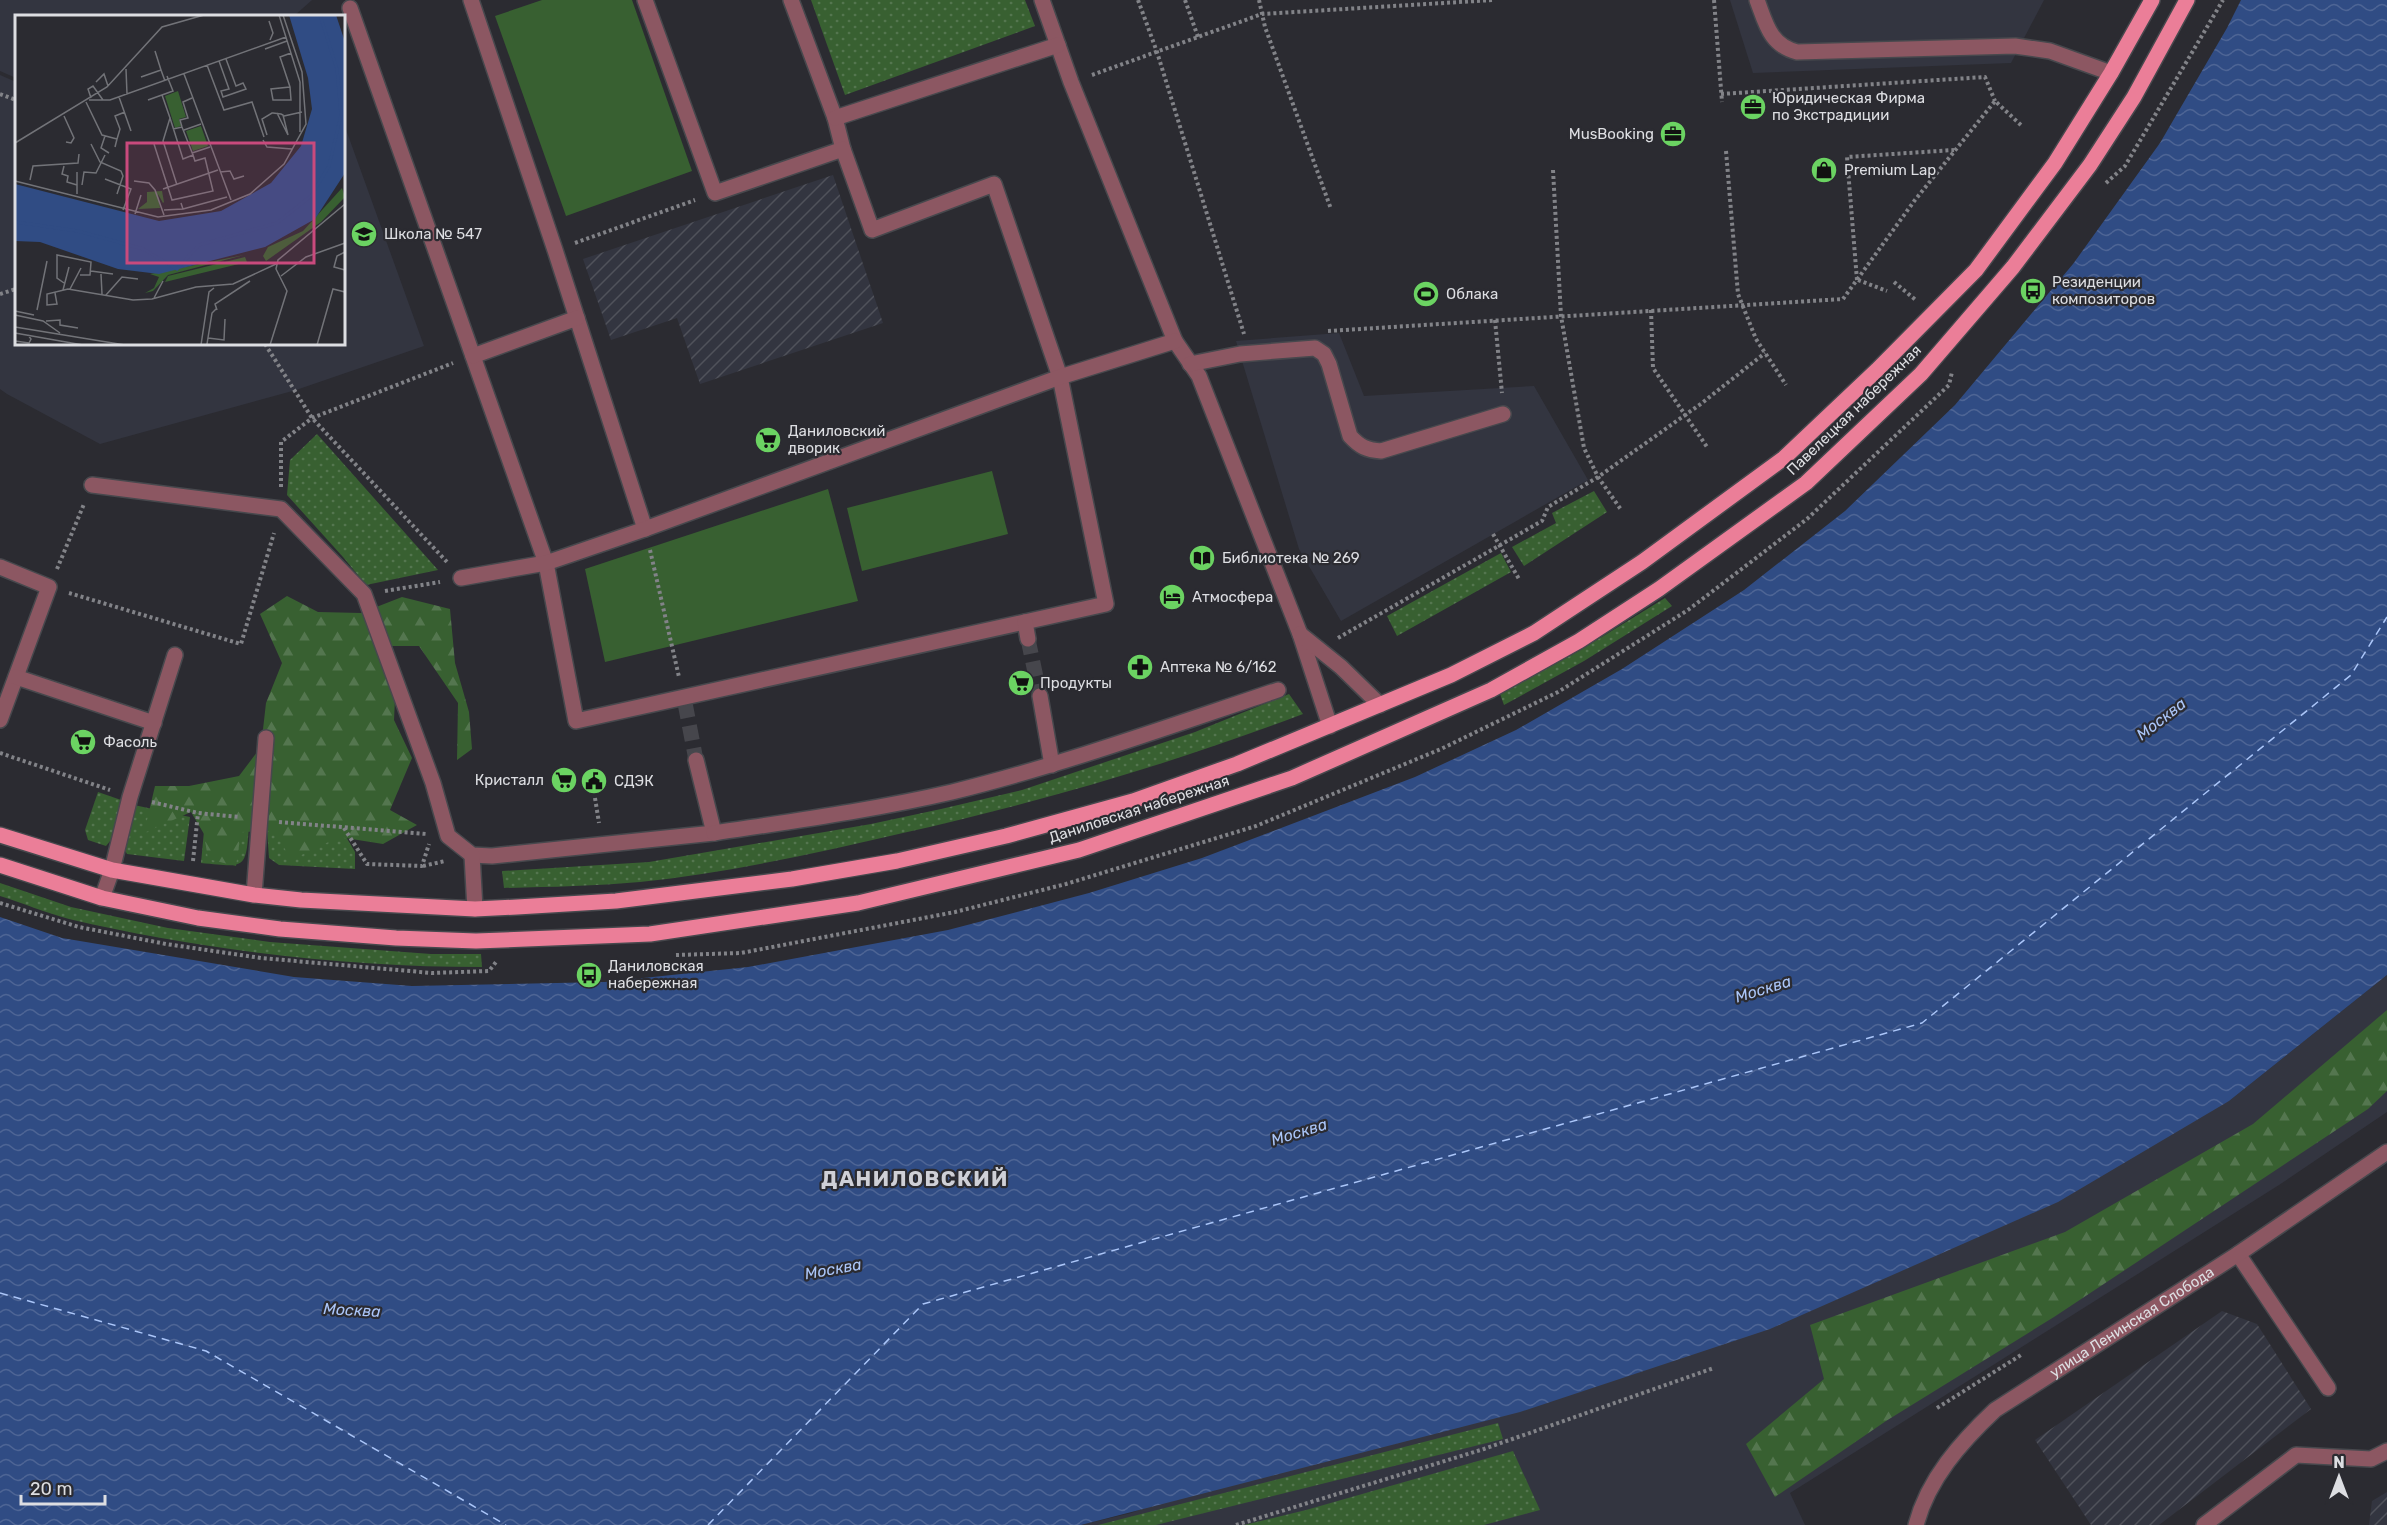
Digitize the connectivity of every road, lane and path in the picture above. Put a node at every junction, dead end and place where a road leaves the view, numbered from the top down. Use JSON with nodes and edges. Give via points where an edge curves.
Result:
{"nodes":[{"id":1,"x":471,"y":0,"type":"edge"},
{"id":2,"x":645,"y":0,"type":"edge"},
{"id":3,"x":791,"y":0,"type":"edge"},
{"id":4,"x":1042,"y":0,"type":"edge"},
{"id":5,"x":1138,"y":0,"type":"edge"},
{"id":6,"x":1185,"y":0,"type":"edge"},
{"id":7,"x":1259,"y":0,"type":"edge"},
{"id":8,"x":1493,"y":0,"type":"edge"},
{"id":9,"x":1714,"y":0,"type":"edge"},
{"id":10,"x":1757,"y":0,"type":"edge"},
{"id":11,"x":2152,"y":0,"type":"edge"},
{"id":12,"x":2187,"y":0,"type":"edge"},
{"id":13,"x":2223,"y":0,"type":"edge"},
{"id":14,"x":350,"y":8,"type":"dead end"},
{"id":15,"x":1262,"y":14,"type":"junction"},
{"id":16,"x":1198,"y":37,"type":"junction"},
{"id":17,"x":1058,"y":45,"type":"junction"},
{"id":18,"x":1157,"y":52,"type":"junction"},
{"id":19,"x":2111,"y":73,"type":"junction"},
{"id":20,"x":1071,"y":82,"type":"junction"},
{"id":21,"x":0,"y":94,"type":"edge"},
{"id":22,"x":1722,"y":94,"type":"junction"},
{"id":23,"x":15,"y":100,"type":"edge"},
{"id":24,"x":1995,"y":101,"type":"junction"},
{"id":25,"x":1722,"y":102,"type":"dead end"},
{"id":26,"x":835,"y":118,"type":"junction"},
{"id":27,"x":2022,"y":126,"type":"dead end"},
{"id":28,"x":843,"y":149,"type":"junction"},
{"id":29,"x":1955,"y":150,"type":"junction"},
{"id":30,"x":1726,"y":151,"type":"dead end"},
{"id":31,"x":1553,"y":171,"type":"dead end"},
{"id":32,"x":2098,"y":190,"type":"dead end"},
{"id":33,"x":715,"y":193,"type":"junction"},
{"id":34,"x":1330,"y":209,"type":"dead end"},
{"id":35,"x":555,"y":250,"type":"junction"},
{"id":36,"x":1858,"y":280,"type":"junction"},
{"id":37,"x":15,"y":289,"type":"edge"},
{"id":38,"x":1887,"y":291,"type":"dead end"},
{"id":39,"x":0,"y":294,"type":"edge"},
{"id":40,"x":1742,"y":305,"type":"junction"},
{"id":41,"x":1651,"y":310,"type":"junction"},
{"id":42,"x":1561,"y":316,"type":"junction"},
{"id":43,"x":577,"y":318,"type":"junction"},
{"id":44,"x":1495,"y":320,"type":"junction"},
{"id":45,"x":1325,"y":331,"type":"dead end"},
{"id":46,"x":1256,"y":334,"type":"dead end"},
{"id":47,"x":1175,"y":341,"type":"junction"},
{"id":48,"x":266,"y":345,"type":"edge"},
{"id":49,"x":1765,"y":353,"type":"junction"},
{"id":50,"x":473,"y":356,"type":"junction"},
{"id":51,"x":1190,"y":364,"type":"junction"},
{"id":52,"x":1060,"y":377,"type":"junction"},
{"id":53,"x":1786,"y":385,"type":"dead end"},
{"id":54,"x":1503,"y":414,"type":"joint"},
{"id":55,"x":1685,"y":415,"type":"junction"},
{"id":56,"x":312,"y":418,"type":"junction"},
{"id":57,"x":1707,"y":447,"type":"dead end"},
{"id":58,"x":1598,"y":477,"type":"junction"},
{"id":59,"x":92,"y":485,"type":"joint"},
{"id":60,"x":281,"y":509,"type":"junction"},
{"id":61,"x":1622,"y":511,"type":"dead end"},
{"id":62,"x":645,"y":529,"type":"junction"},
{"id":63,"x":1493,"y":534,"type":"dead end"},
{"id":64,"x":1499,"y":545,"type":"junction"},
{"id":65,"x":546,"y":563,"type":"junction"},
{"id":66,"x":0,"y":567,"type":"edge"},
{"id":67,"x":461,"y":578,"type":"junction"},
{"id":68,"x":1519,"y":579,"type":"dead end"},
{"id":69,"x":49,"y":587,"type":"junction"},
{"id":70,"x":364,"y":594,"type":"junction"},
{"id":71,"x":1024,"y":622,"type":"junction"},
{"id":72,"x":1300,"y":634,"type":"junction"},
{"id":73,"x":1028,"y":639,"type":"tunnel mouth"},
{"id":74,"x":1319,"y":649,"type":"junction"},
{"id":75,"x":175,"y":655,"type":"dead end"},
{"id":76,"x":1451,"y":675,"type":"joint"},
{"id":77,"x":16,"y":677,"type":"junction"},
{"id":78,"x":1278,"y":690,"type":"dead end"},
{"id":79,"x":1491,"y":690,"type":"joint"},
{"id":80,"x":1040,"y":696,"type":"tunnel mouth"},
{"id":81,"x":684,"y":700,"type":"junction"},
{"id":82,"x":1380,"y":705,"type":"junction"},
{"id":83,"x":0,"y":720,"type":"edge"},
{"id":84,"x":154,"y":723,"type":"junction"},
{"id":85,"x":1330,"y":726,"type":"junction"},
{"id":86,"x":266,"y":738,"type":"dead end"},
{"id":87,"x":0,"y":753,"type":"edge"},
{"id":88,"x":696,"y":760,"type":"tunnel mouth"},
{"id":89,"x":1052,"y":765,"type":"junction"},
{"id":90,"x":130,"y":797,"type":"junction"},
{"id":91,"x":198,"y":813,"type":"junction"},
{"id":92,"x":258,"y":820,"type":"junction"},
{"id":93,"x":343,"y":828,"type":"junction"},
{"id":94,"x":714,"y":833,"type":"junction"},
{"id":95,"x":0,"y":835,"type":"edge"},
{"id":96,"x":472,"y":855,"type":"junction"},
{"id":97,"x":193,"y":861,"type":"dead end"},
{"id":98,"x":0,"y":865,"type":"edge"},
{"id":99,"x":112,"y":870,"type":"junction"},
{"id":100,"x":254,"y":895,"type":"junction"},
{"id":101,"x":102,"y":898,"type":"junction"},
{"id":102,"x":0,"y":903,"type":"edge"},
{"id":103,"x":475,"y":909,"type":"junction"},
{"id":104,"x":498,"y":959,"type":"dead end"},
{"id":105,"x":2387,"y":1152,"type":"edge"},
{"id":106,"x":2238,"y":1254,"type":"junction"},
{"id":107,"x":2021,"y":1355,"type":"dead end"},
{"id":108,"x":1714,"y":1368,"type":"dead end"},
{"id":109,"x":2328,"y":1388,"type":"dead end"},
{"id":110,"x":1936,"y":1408,"type":"dead end"},
{"id":111,"x":2387,"y":1451,"type":"edge"},
{"id":112,"x":1236,"y":1525,"type":"edge"},
{"id":113,"x":1916,"y":1525,"type":"edge"},
{"id":114,"x":2204,"y":1525,"type":"edge"}],
"edges":[{"from":1,"to":35,"type":"street"},
{"from":2,"to":33,"type":"street"},
{"from":3,"to":26,"type":"street"},
{"from":4,"to":17,"type":"street"},
{"from":5,"to":18,"type":"path"},
{"from":6,"to":16,"type":"path"},
{"from":7,"to":15,"type":"path"},
{"from":8,"to":15,"type":"path"},
{"from":9,"to":22,"type":"path"},
{"from":10,"to":19,"type":"street","via":[[1772,38],[1797,52],[2015,46],[2050,51]]},
{"from":11,"to":19,"type":"main road","name":"Павелецкая набережная"},
{"from":12,"to":79,"type":"main road","name":"Павелецкая набережная","via":[[2134,97],[2090,165],[2013,267],[1921,374],[1806,483],[1659,589],[1579,641]]},
{"from":13,"to":32,"type":"path","via":[[2125,166]]},
{"from":14,"to":50,"type":"street"},
{"from":15,"to":16,"type":"path"},
{"from":15,"to":34,"type":"path"},
{"from":16,"to":18,"type":"path"},
{"from":17,"to":20,"type":"street"},
{"from":17,"to":26,"type":"street"},
{"from":18,"to":20,"type":"path"},
{"from":18,"to":46,"type":"path","via":[[1244,335]]},
{"from":19,"to":76,"type":"main road","name":"Павелецкая набережная","via":[[2055,162],[1976,270],[1784,458],[1642,562],[1534,633]]},
{"from":20,"to":47,"type":"street"},
{"from":21,"to":23,"type":"path"},
{"from":22,"to":24,"type":"path","via":[[1985,76]]},
{"from":22,"to":25,"type":"path"},
{"from":24,"to":27,"type":"path"},
{"from":24,"to":29,"type":"path"},
{"from":26,"to":28,"type":"street"},
{"from":28,"to":33,"type":"street"},
{"from":28,"to":52,"type":"street","via":[[872,230],[994,184]]},
{"from":29,"to":36,"type":"path"},
{"from":29,"to":36,"type":"path","via":[[1847,157]]},
{"from":30,"to":40,"type":"path"},
{"from":31,"to":42,"type":"path"},
{"from":33,"to":35,"type":"path"},
{"from":35,"to":43,"type":"street"},
{"from":36,"to":38,"type":"path"},
{"from":36,"to":40,"type":"path","via":[[1844,299]]},
{"from":37,"to":39,"type":"path"},
{"from":40,"to":41,"type":"path"},
{"from":40,"to":49,"type":"path"},
{"from":41,"to":42,"type":"path"},
{"from":41,"to":55,"type":"path","via":[[1653,368]]},
{"from":42,"to":44,"type":"path"},
{"from":42,"to":58,"type":"path","via":[[1584,448]]},
{"from":43,"to":50,"type":"street"},
{"from":43,"to":62,"type":"street"},
{"from":44,"to":45,"type":"path"},
{"from":44,"to":54,"type":"path"},
{"from":47,"to":51,"type":"street"},
{"from":47,"to":52,"type":"street"},
{"from":48,"to":56,"type":"path"},
{"from":49,"to":53,"type":"path"},
{"from":49,"to":55,"type":"path"},
{"from":50,"to":56,"type":"path"},
{"from":50,"to":65,"type":"street"},
{"from":51,"to":54,"type":"street","via":[[1240,354],[1315,348],[1329,364],[1350,436],[1367,450],[1382,451]]},
{"from":51,"to":72,"type":"street","via":[[1199,376]]},
{"from":52,"to":62,"type":"street"},
{"from":52,"to":71,"type":"street","via":[[1106,604]]},
{"from":55,"to":57,"type":"path"},
{"from":55,"to":58,"type":"path"},
{"from":56,"to":60,"type":"path","via":[[281,441]]},
{"from":56,"to":67,"type":"path"},
{"from":58,"to":61,"type":"path"},
{"from":58,"to":64,"type":"path","via":[[1548,507],[1542,521]]},
{"from":59,"to":60,"type":"street"},
{"from":59,"to":69,"type":"path"},
{"from":60,"to":69,"type":"path","via":[[241,644]]},
{"from":60,"to":70,"type":"street"},
{"from":62,"to":65,"type":"street"},
{"from":62,"to":81,"type":"path"},
{"from":63,"to":64,"type":"path"},
{"from":64,"to":68,"type":"path"},
{"from":64,"to":74,"type":"path"},
{"from":65,"to":67,"type":"street"},
{"from":65,"to":81,"type":"street","via":[[576,722]]},
{"from":66,"to":69,"type":"street"},
{"from":67,"to":70,"type":"path"},
{"from":69,"to":77,"type":"street"},
{"from":70,"to":96,"type":"street","via":[[433,783],[448,836]]},
{"from":71,"to":73,"type":"street"},
{"from":71,"to":81,"type":"street"},
{"from":72,"to":74,"type":"street"},
{"from":72,"to":85,"type":"street"},
{"from":74,"to":82,"type":"street"},
{"from":75,"to":84,"type":"street"},
{"from":76,"to":82,"type":"main road","name":"Даниловская набережная"},
{"from":77,"to":83,"type":"street"},
{"from":77,"to":84,"type":"street"},
{"from":78,"to":89,"type":"street"},
{"from":79,"to":101,"type":"main road","name":"Даниловская набережная","via":[[1292,778],[1079,850],[858,903],[662,933],[476,941],[386,938],[198,918]]},
{"from":80,"to":89,"type":"street"},
{"from":82,"to":85,"type":"main road","name":"Даниловская набережная"},
{"from":84,"to":90,"type":"street"},
{"from":85,"to":103,"type":"main road","name":"Даниловская набережная","via":[[1133,801],[897,861],[792,879],[616,901]]},
{"from":86,"to":92,"type":"street"},
{"from":87,"to":90,"type":"path"},
{"from":88,"to":94,"type":"street"},
{"from":89,"to":94,"type":"street","via":[[939,794],[825,817]]},
{"from":90,"to":91,"type":"path"},
{"from":90,"to":99,"type":"street"},
{"from":91,"to":92,"type":"path"},
{"from":91,"to":97,"type":"path"},
{"from":92,"to":93,"type":"path"},
{"from":92,"to":100,"type":"street"},
{"from":93,"to":93,"type":"path","via":[[367,864],[422,866],[432,834]]},
{"from":94,"to":96,"type":"street"},
{"from":95,"to":99,"type":"main road","name":"Даниловская набережная"},
{"from":96,"to":103,"type":"street"},
{"from":98,"to":101,"type":"main road","name":"Даниловская набережная"},
{"from":99,"to":100,"type":"main road","name":"Даниловская набережная"},
{"from":99,"to":101,"type":"street"},
{"from":100,"to":103,"type":"main road","name":"Даниловская набережная"},
{"from":102,"to":104,"type":"path","via":[[79,927],[261,958],[432,973],[489,971]]},
{"from":105,"to":106,"type":"street","name":"улица Ленинская Слобода"},
{"from":106,"to":109,"type":"street"},
{"from":106,"to":113,"type":"street","name":"улица Ленинская Слобода","via":[[1995,1410],[1950,1458],[1919,1512]]},
{"from":107,"to":110,"type":"path"},
{"from":108,"to":112,"type":"path","via":[[1484,1449]]},
{"from":111,"to":114,"type":"street","via":[[2371,1459],[2296,1455]]}]}
